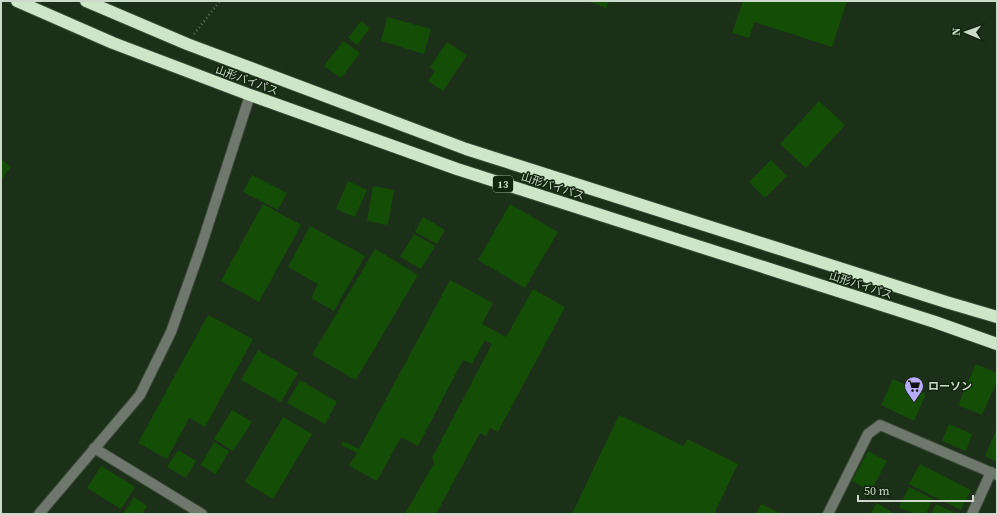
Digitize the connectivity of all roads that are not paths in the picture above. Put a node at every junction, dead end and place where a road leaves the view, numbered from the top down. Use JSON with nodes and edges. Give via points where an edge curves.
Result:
{"nodes":[{"id":1,"x":17,"y":1,"type":"edge"},
{"id":2,"x":86,"y":1,"type":"edge"},
{"id":3,"x":250,"y":95,"type":"junction"},
{"id":4,"x":997,"y":317,"type":"edge"},
{"id":5,"x":997,"y":344,"type":"edge"},
{"id":6,"x":94,"y":448,"type":"junction"},
{"id":7,"x":994,"y":474,"type":"edge"},
{"id":8,"x":39,"y":514,"type":"edge"},
{"id":9,"x":202,"y":514,"type":"edge"},
{"id":10,"x":828,"y":514,"type":"edge"},
{"id":11,"x":972,"y":514,"type":"edge"}],
"edges":[{"from":1,"to":3,"type":"highway","name":"山形バイパス","number":"13","via":[[114,43]]},
{"from":2,"to":4,"type":"highway","name":"山形バイパス","number":"13","via":[[187,44],[466,149]]},
{"from":3,"to":5,"type":"highway","name":"山形バイパス","number":"13","via":[[457,169]]},
{"from":3,"to":6,"type":"street","via":[[171,332],[140,395]]},
{"from":6,"to":8,"type":"street"},
{"from":6,"to":9,"type":"street"},
{"from":7,"to":10,"type":"street","via":[[880,425],[868,434]]},
{"from":7,"to":11,"type":"street"}]}
